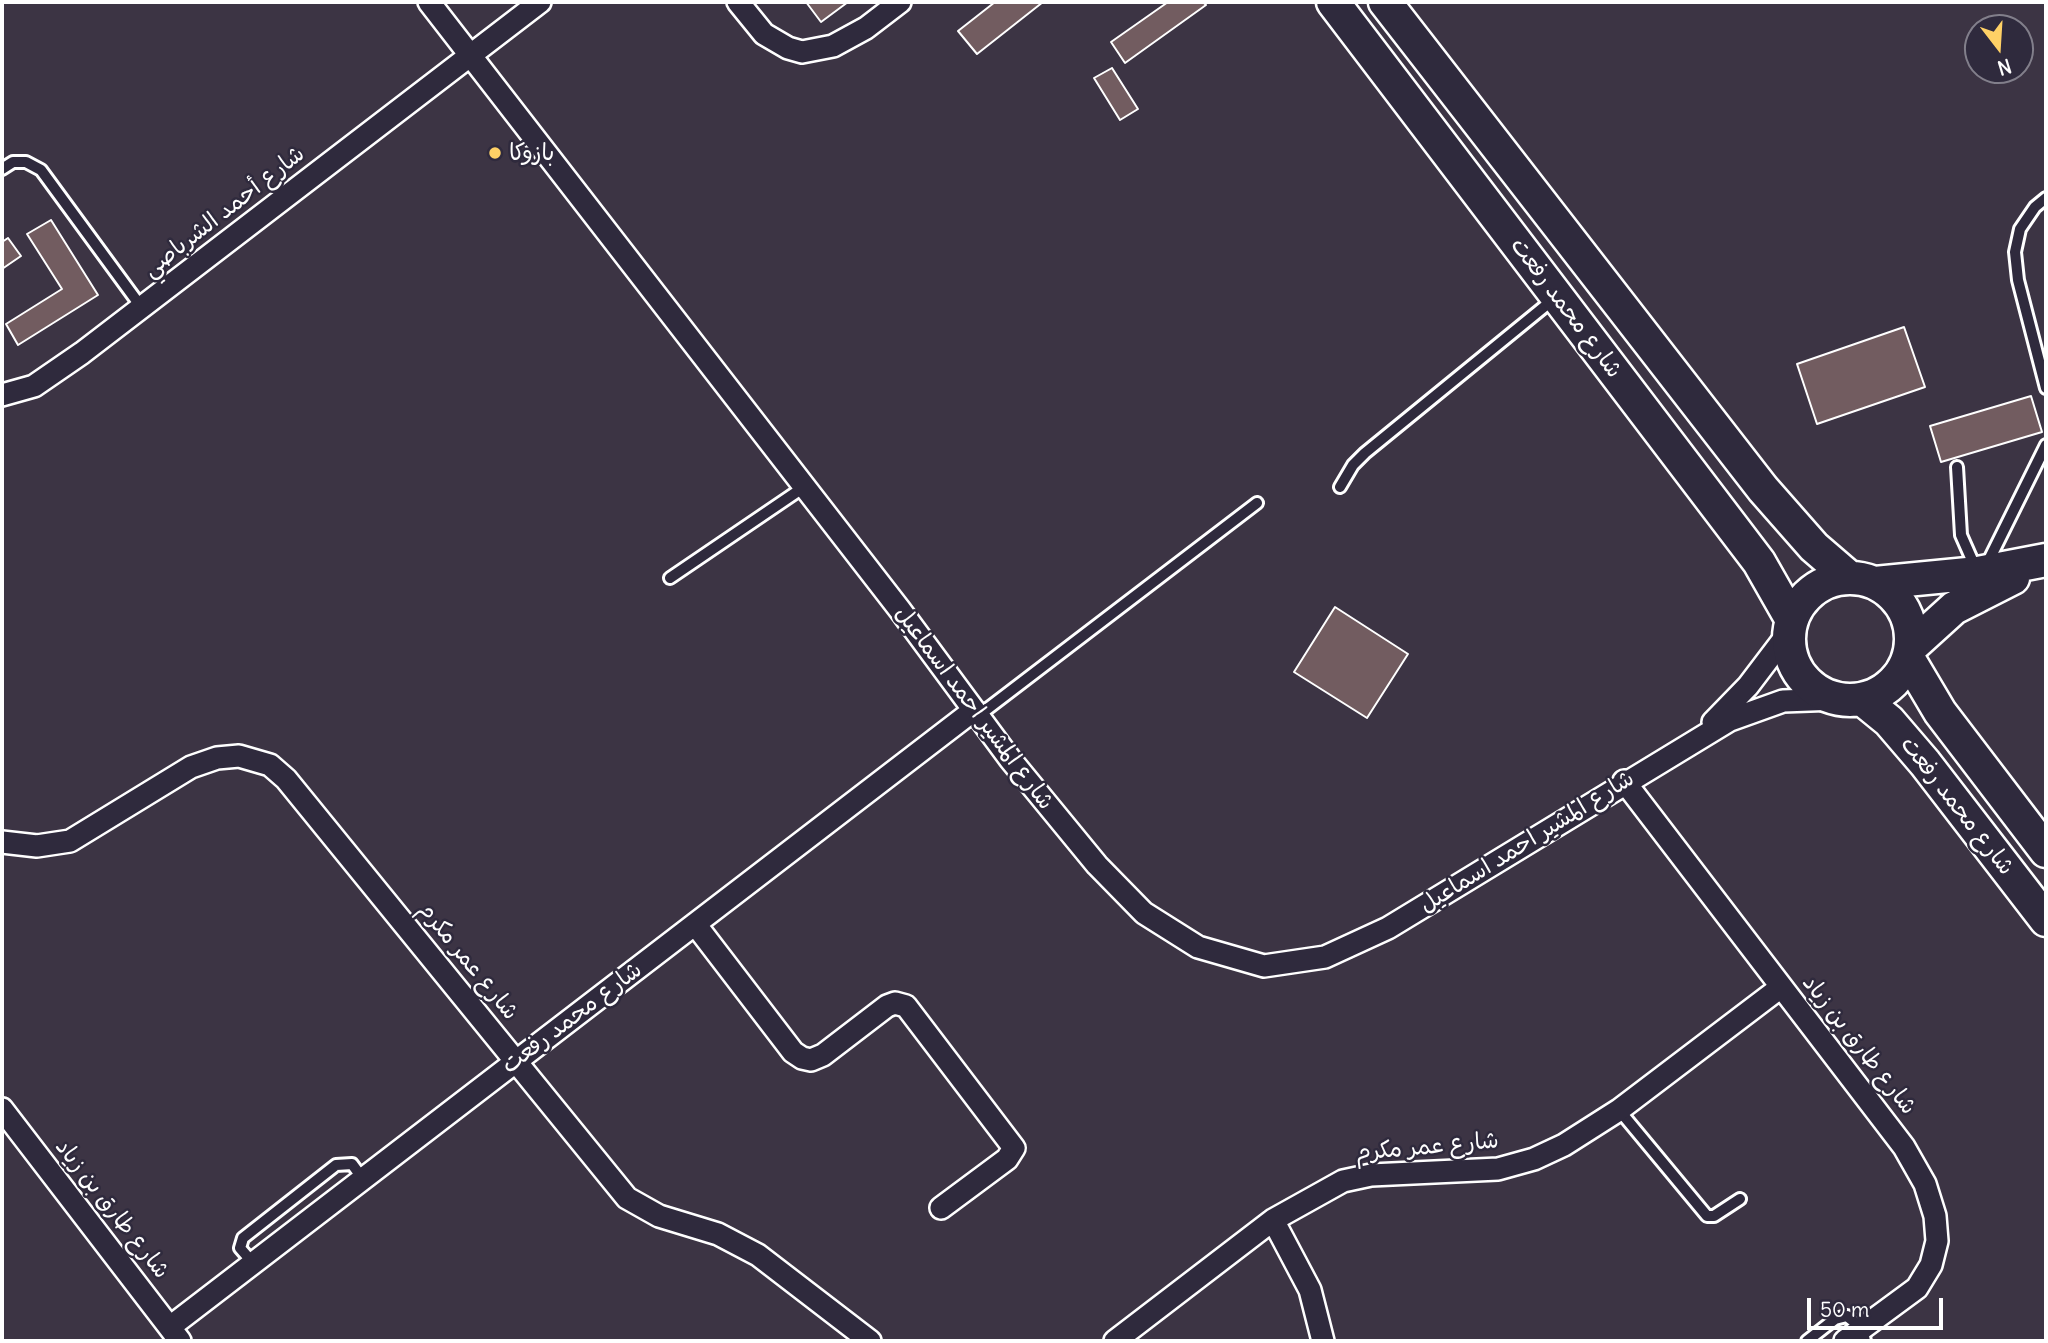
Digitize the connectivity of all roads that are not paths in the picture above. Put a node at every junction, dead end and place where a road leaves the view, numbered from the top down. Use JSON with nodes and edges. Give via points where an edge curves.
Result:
{"nodes":[{"id":1,"x":429,"y":2,"type":"edge"},
{"id":2,"x":540,"y":2,"type":"edge"},
{"id":3,"x":738,"y":2,"type":"edge"},
{"id":4,"x":900,"y":2,"type":"edge"},
{"id":5,"x":1333,"y":2,"type":"edge"},
{"id":6,"x":1385,"y":2,"type":"edge"},
{"id":7,"x":470,"y":56,"type":"junction"},
{"id":8,"x":2,"y":169,"type":"edge"},
{"id":9,"x":2046,"y":198,"type":"edge"},
{"id":10,"x":1557,"y":296,"type":"junction"},
{"id":11,"x":142,"y":308,"type":"junction"},
{"id":12,"x":2046,"y":387,"type":"edge"},
{"id":13,"x":2,"y":395,"type":"edge"},
{"id":14,"x":2046,"y":445,"type":"edge"},
{"id":15,"x":1957,"y":467,"type":"dead end"},
{"id":16,"x":804,"y":487,"type":"junction"},
{"id":17,"x":1340,"y":487,"type":"dead end"},
{"id":18,"x":1256,"y":503,"type":"dead end"},
{"id":19,"x":2046,"y":562,"type":"edge"},
{"id":20,"x":1981,"y":573,"type":"junction"},
{"id":21,"x":670,"y":578,"type":"dead end"},
{"id":22,"x":1863,"y":580,"type":"junction"},
{"id":23,"x":1790,"y":626,"type":"junction"},
{"id":24,"x":1910,"y":653,"type":"junction"},
{"id":25,"x":1849,"y":699,"type":"junction"},
{"id":26,"x":976,"y":713,"type":"junction"},
{"id":27,"x":1696,"y":738,"type":"junction"},
{"id":28,"x":1624,"y":782,"type":"junction"},
{"id":29,"x":2,"y":842,"type":"edge"},
{"id":30,"x":2046,"y":852,"type":"edge"},
{"id":31,"x":2046,"y":920,"type":"edge"},
{"id":32,"x":695,"y":924,"type":"junction"},
{"id":33,"x":1781,"y":987,"type":"junction"},
{"id":34,"x":515,"y":1061,"type":"junction"},
{"id":35,"x":2,"y":1110,"type":"edge"},
{"id":36,"x":1619,"y":1110,"type":"junction"},
{"id":37,"x":1740,"y":1199,"type":"dead end"},
{"id":38,"x":941,"y":1208,"type":"dead end"},
{"id":39,"x":1273,"y":1220,"type":"junction"},
{"id":40,"x":175,"y":1334,"type":"edge"},
{"id":41,"x":1857,"y":1337,"type":"edge"},
{"id":42,"x":870,"y":1341,"type":"edge"},
{"id":43,"x":1115,"y":1341,"type":"edge"},
{"id":44,"x":1323,"y":1341,"type":"edge"},
{"id":45,"x":1807,"y":1341,"type":"edge"}],
"edges":[{"from":1,"to":7,"type":"street","name":"شارع المشير احمد اسماعيل"},
{"from":2,"to":7,"type":"street","name":"شارع أحمد الشرباصي"},
{"from":3,"to":4,"type":"street","via":[[764,34],[802,51],[833,46]]},
{"from":5,"to":10,"type":"street","name":"شارع محمد رفعت"},
{"from":6,"to":22,"type":"street","name":"شارع محمد رفعت","via":[[1763,489],[1814,547]]},
{"from":7,"to":11,"type":"street","name":"شارع أحمد الشرباصي"},
{"from":7,"to":16,"type":"street","name":"شارع المشير احمد اسماعيل"},
{"from":8,"to":11,"type":"lane","via":[[13,162],[26,162],[41,170]]},
{"from":9,"to":12,"type":"lane","via":[[2020,229],[2015,252]]},
{"from":10,"to":17,"type":"lane","via":[[1365,453]]},
{"from":10,"to":23,"type":"street","name":"شارع محمد رفعت","via":[[1759,562]]},
{"from":11,"to":13,"type":"street","name":"شارع أحمد الشرباصي","via":[[34,386]]},
{"from":14,"to":20,"type":"lane"},
{"from":15,"to":20,"type":"lane","via":[[1961,535]]},
{"from":16,"to":21,"type":"lane"},
{"from":16,"to":26,"type":"street","name":"شارع المشير احمد اسماعيل"},
{"from":18,"to":26,"type":"lane"},
{"from":19,"to":20,"type":"street"},
{"from":19,"to":24,"type":"street","via":[[1954,608]]},
{"from":20,"to":22,"type":"street"},
{"from":22,"to":23,"type":"street","via":[[1825,583],[1814,589],[1797,608]]},
{"from":22,"to":24,"type":"street","via":[[1896,598],[1903,608],[1911,633]]},
{"from":23,"to":25,"type":"street","via":[[1796,669],[1813,688]]},
{"from":23,"to":27,"type":"street","name":"شارع المشير احمد اسماعيل","via":[[1748,686]]},
{"from":24,"to":25,"type":"street","via":[[1895,680],[1874,695]]},
{"from":24,"to":30,"type":"street","name":"شارع محمد رفعت","via":[[1940,712]]},
{"from":25,"to":27,"type":"street","name":"شارع المشير احمد اسماعيل","via":[[1783,701]]},
{"from":25,"to":31,"type":"street","name":"شارع محمد رفعت","via":[[1889,721]]},
{"from":26,"to":28,"type":"street","name":"شارع المشير احمد اسماعيل","via":[[1097,865],[1144,913],[1198,947],[1264,967],[1325,957],[1388,928]]},
{"from":26,"to":32,"type":"street","name":"شارع محمد رفعت"},
{"from":27,"to":28,"type":"street","name":"شارع المشير احمد اسماعيل"},
{"from":28,"to":33,"type":"street","name":"شارع طارق بن زياد"},
{"from":29,"to":34,"type":"street","name":"شارع عمر مكرم","via":[[37,846],[70,841],[191,767],[216,758],[239,756],[270,765]]},
{"from":32,"to":34,"type":"street","name":"شارع محمد رفعت"},
{"from":32,"to":38,"type":"street","via":[[802,1058],[824,1055],[887,1006],[906,1006],[1014,1148],[1007,1159]]},
{"from":33,"to":36,"type":"street","name":"شارع عمر مكرم"},
{"from":33,"to":41,"type":"street","name":"شارع طارق بن زياد","via":[[1904,1147],[1925,1184],[1935,1216],[1937,1241],[1931,1265],[1917,1288]]},
{"from":34,"to":40,"type":"street","name":"شارع محمد رفعت","via":[[253,1263]]},
{"from":34,"to":42,"type":"street","name":"شارع عمر مكرم","via":[[627,1198],[659,1216],[719,1234],[758,1255]]},
{"from":35,"to":40,"type":"street","name":"شارع طارق بن زياد"},
{"from":36,"to":37,"type":"lane","via":[[1707,1216]]},
{"from":36,"to":39,"type":"street","name":"شارع عمر مكرم","via":[[1534,1159],[1484,1171],[1383,1174],[1343,1181]]},
{"from":39,"to":43,"type":"street","name":"شارع عمر مكرم"},
{"from":39,"to":44,"type":"street","via":[[1310,1290]]},
{"from":41,"to":45,"type":"lane","via":[[1852,1319],[1841,1317]]}]}
